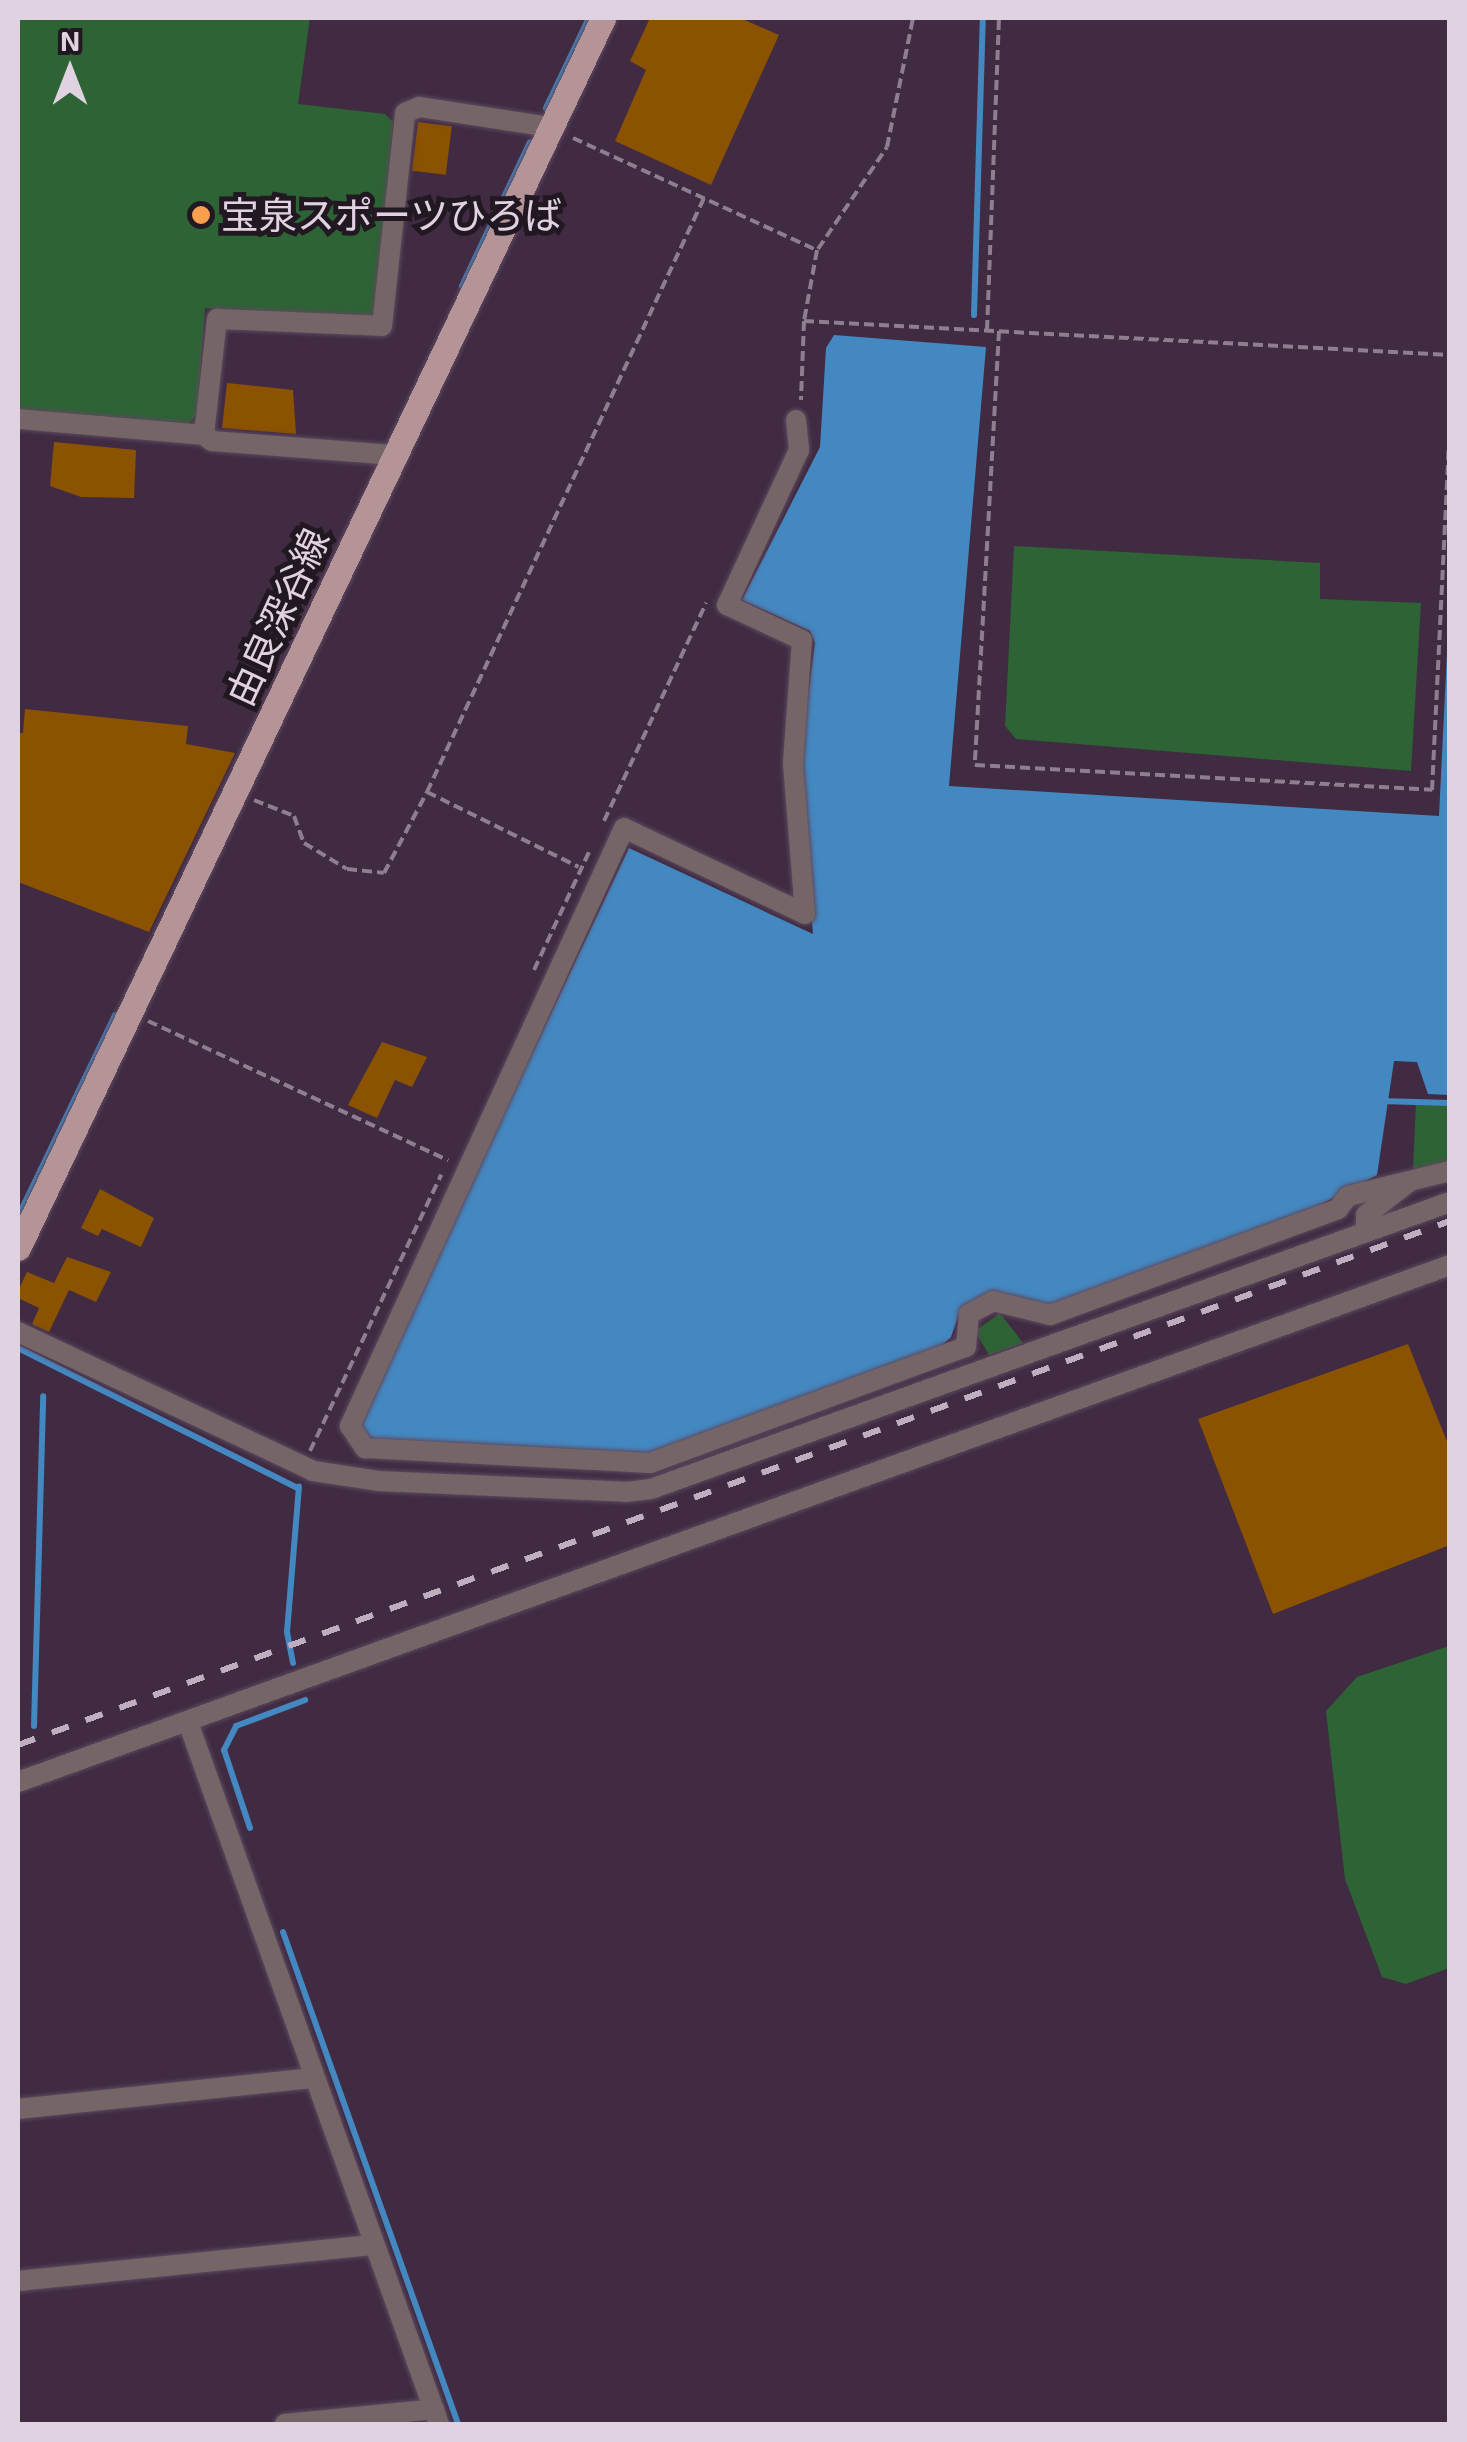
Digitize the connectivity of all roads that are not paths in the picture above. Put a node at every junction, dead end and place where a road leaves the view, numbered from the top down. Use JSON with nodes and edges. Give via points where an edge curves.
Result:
{"nodes":[{"id":1,"x":603,"y":18,"type":"edge"},
{"id":2,"x":550,"y":127,"type":"junction"},
{"id":3,"x":18,"y":419,"type":"edge"},
{"id":4,"x":796,"y":420,"type":"road end"},
{"id":5,"x":204,"y":435,"type":"junction"},
{"id":6,"x":394,"y":455,"type":"junction"},
{"id":7,"x":1450,"y":1171,"type":"edge"},
{"id":8,"x":1414,"y":1178,"type":"junction"},
{"id":9,"x":1450,"y":1202,"type":"edge"},
{"id":10,"x":1366,"y":1232,"type":"junction"},
{"id":11,"x":18,"y":1248,"type":"edge"},
{"id":12,"x":1450,"y":1265,"type":"edge"},
{"id":13,"x":18,"y":1332,"type":"edge"},
{"id":14,"x":188,"y":1722,"type":"junction"},
{"id":15,"x":18,"y":1782,"type":"edge"},
{"id":16,"x":313,"y":2078,"type":"junction"},
{"id":17,"x":18,"y":2109,"type":"edge"},
{"id":18,"x":374,"y":2246,"type":"junction"},
{"id":19,"x":18,"y":2281,"type":"edge"},
{"id":20,"x":436,"y":2417,"type":"edge"},
{"id":21,"x":285,"y":2424,"type":"edge"}],
"edges":[{"from":1,"to":2,"type":"main road","name":"由良深谷線"},
{"from":2,"to":5,"type":"street","via":[[419,107],[404,113],[382,326],[217,319]]},
{"from":2,"to":6,"type":"main road","name":"由良深谷線"},
{"from":3,"to":5,"type":"street"},
{"from":4,"to":8,"type":"street","via":[[798,450],[727,605],[802,640],[794,764],[804,914],[624,828],[350,1426],[366,1448],[650,1463],[966,1348],[969,1314],[993,1301],[1050,1316],[1338,1209],[1348,1196]]},
{"from":5,"to":6,"type":"street","via":[[212,441]]},
{"from":6,"to":11,"type":"main road","name":"由良深谷線"},
{"from":7,"to":8,"type":"street"},
{"from":8,"to":10,"type":"street","via":[[1366,1215]]},
{"from":9,"to":10,"type":"street"},
{"from":10,"to":13,"type":"street","via":[[651,1489],[378,1481],[302,1466]]},
{"from":12,"to":14,"type":"street"},
{"from":14,"to":15,"type":"street"},
{"from":14,"to":16,"type":"street"},
{"from":16,"to":17,"type":"street"},
{"from":16,"to":18,"type":"street"},
{"from":18,"to":19,"type":"street"},
{"from":18,"to":20,"type":"street"},
{"from":20,"to":21,"type":"street"}]}
